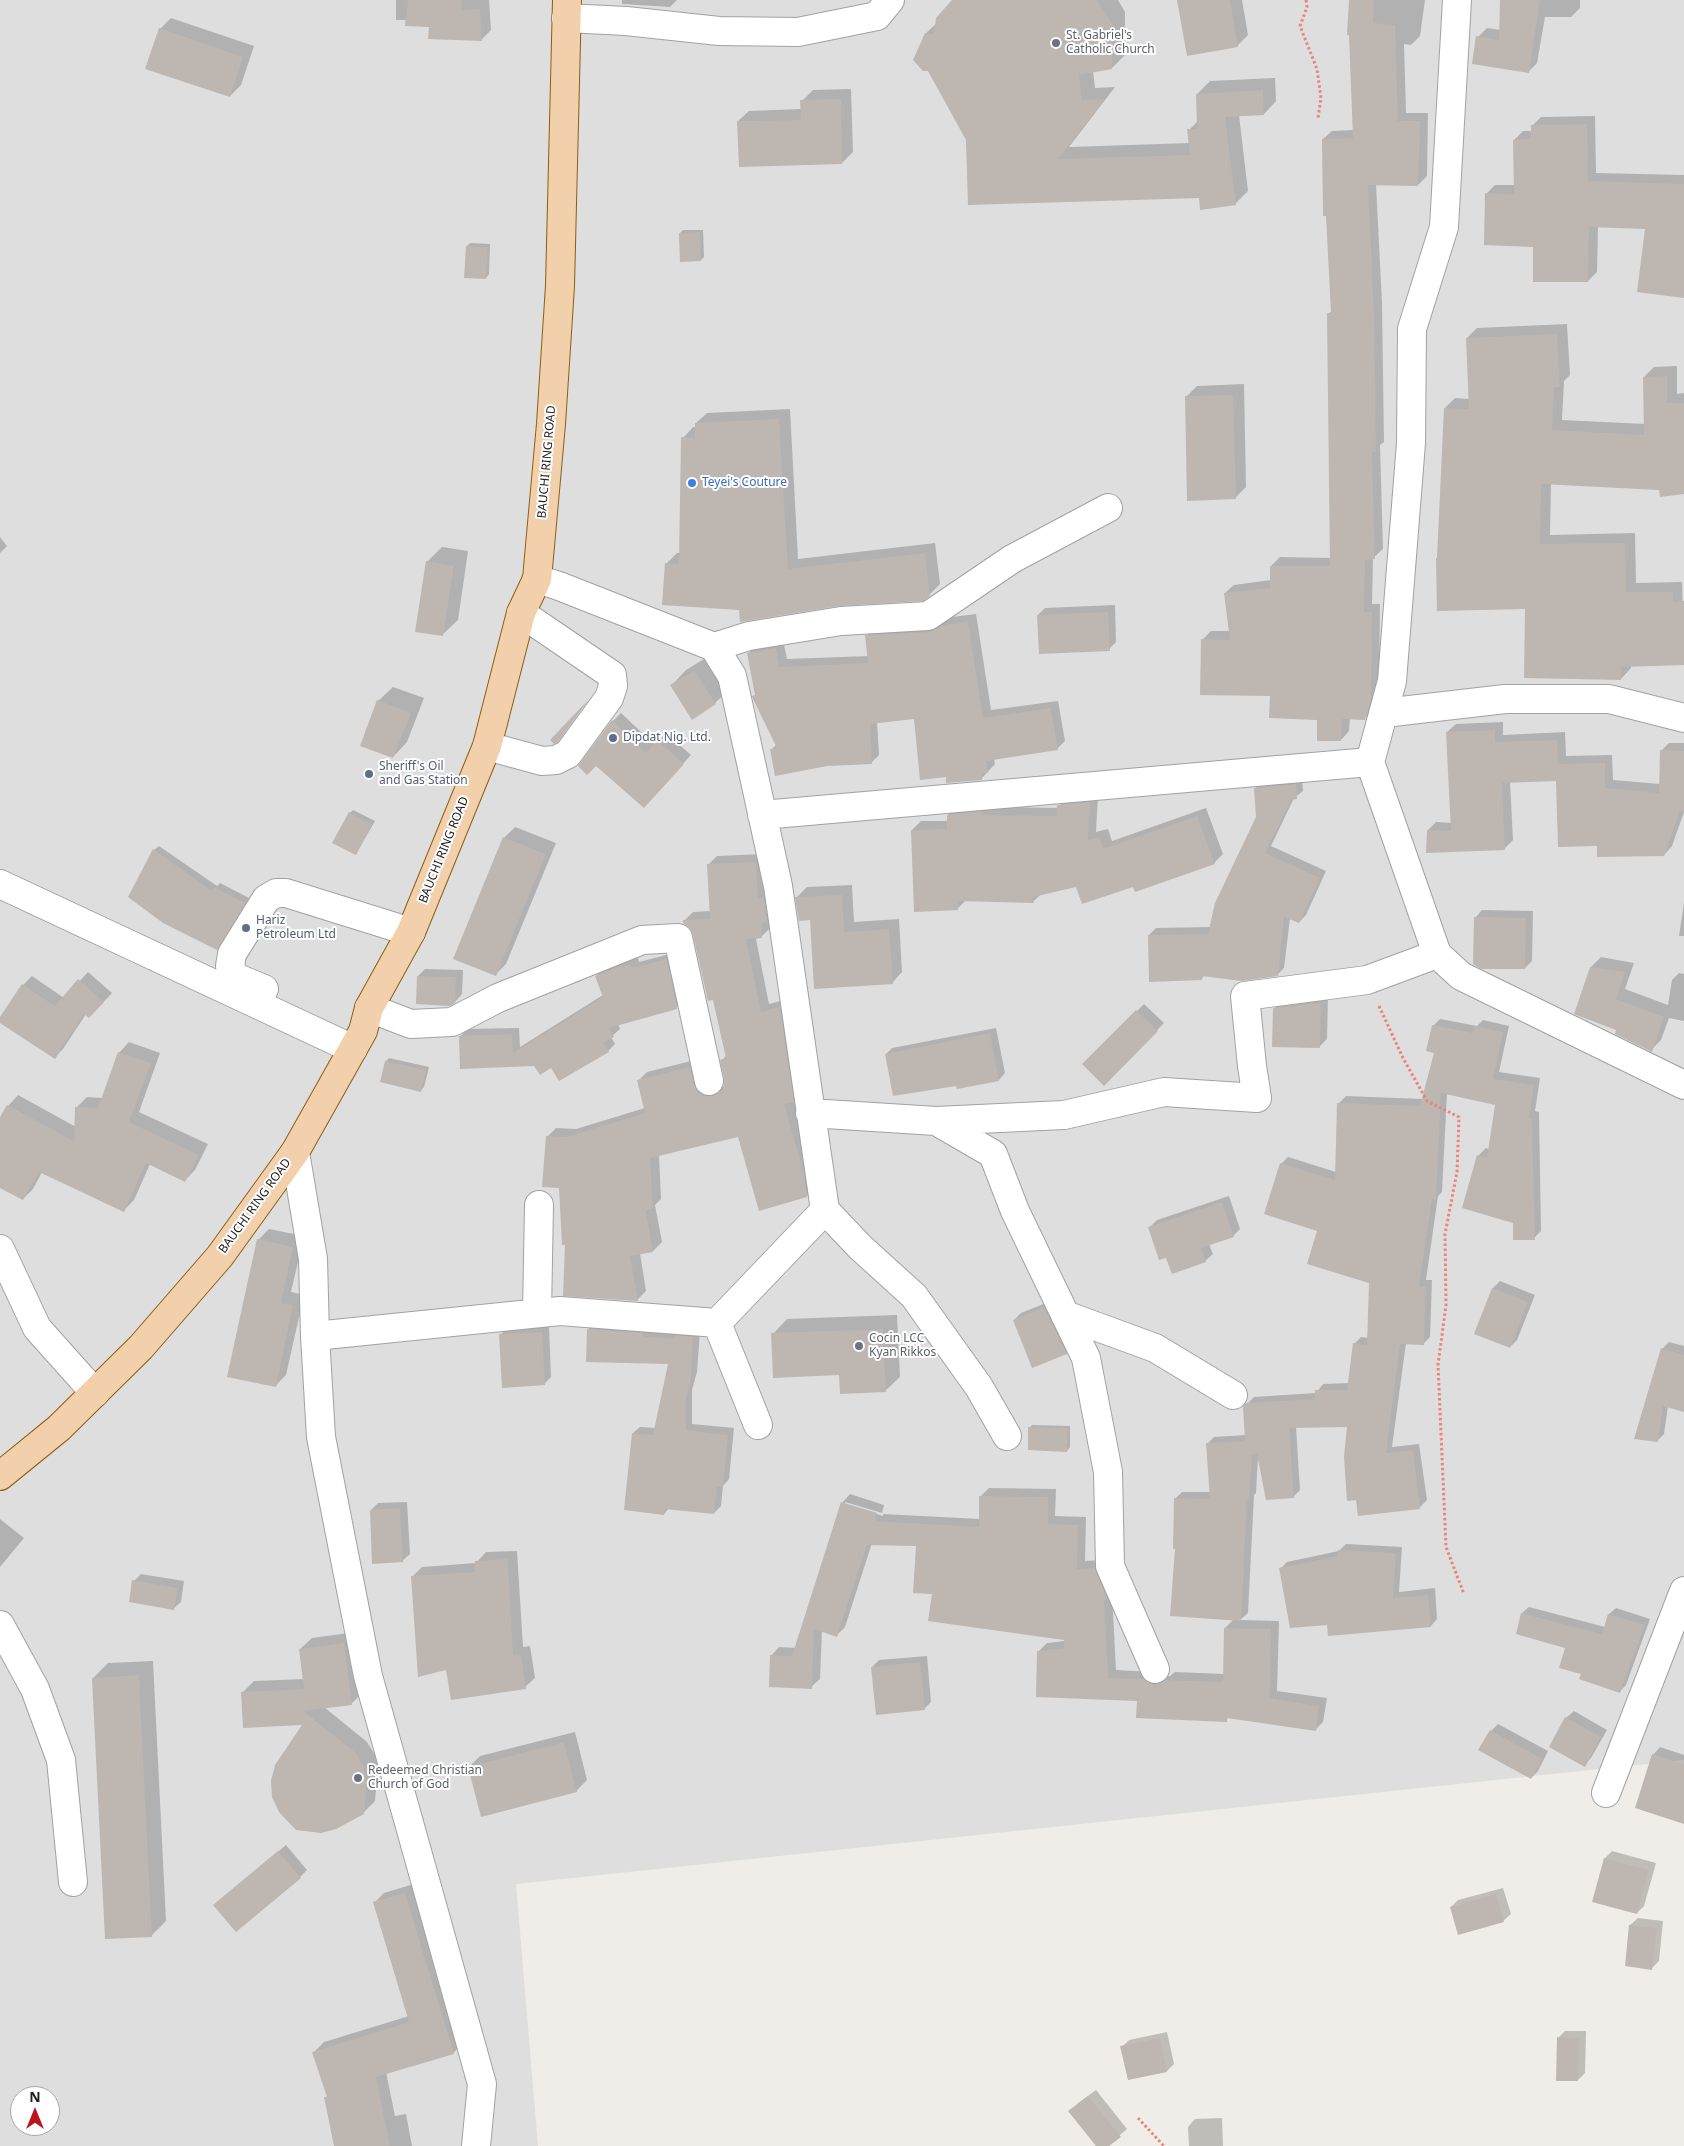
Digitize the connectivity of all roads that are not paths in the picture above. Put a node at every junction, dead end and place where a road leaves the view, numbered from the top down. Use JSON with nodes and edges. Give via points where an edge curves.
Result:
{"nodes":[{"id":1,"x":890,"y":0,"type":"edge"},
{"id":2,"x":1456,"y":0,"type":"edge"},
{"id":3,"x":567,"y":9,"type":"edge"},
{"id":4,"x":1108,"y":508,"type":"dead end"},
{"id":5,"x":537,"y":579,"type":"junction"},
{"id":6,"x":522,"y":613,"type":"junction"},
{"id":7,"x":714,"y":647,"type":"junction"},
{"id":8,"x":1384,"y":713,"type":"junction"},
{"id":9,"x":1684,"y":718,"type":"edge"},
{"id":10,"x":487,"y":746,"type":"junction"},
{"id":11,"x":1370,"y":762,"type":"junction"},
{"id":12,"x":762,"y":815,"type":"junction"},
{"id":13,"x":0,"y":884,"type":"edge"},
{"id":14,"x":411,"y":932,"type":"junction"},
{"id":15,"x":1437,"y":954,"type":"junction"},
{"id":16,"x":362,"y":1029,"type":"junction"},
{"id":17,"x":709,"y":1081,"type":"dead end"},
{"id":18,"x":1684,"y":1085,"type":"edge"},
{"id":19,"x":810,"y":1113,"type":"junction"},
{"id":20,"x":936,"y":1121,"type":"junction"},
{"id":21,"x":295,"y":1152,"type":"junction"},
{"id":22,"x":539,"y":1205,"type":"dead end"},
{"id":23,"x":825,"y":1210,"type":"junction"},
{"id":24,"x":0,"y":1249,"type":"edge"},
{"id":25,"x":537,"y":1313,"type":"junction"},
{"id":26,"x":1065,"y":1315,"type":"junction"},
{"id":27,"x":717,"y":1323,"type":"junction"},
{"id":28,"x":315,"y":1336,"type":"junction"},
{"id":29,"x":95,"y":1393,"type":"junction"},
{"id":30,"x":1233,"y":1395,"type":"dead end"},
{"id":31,"x":758,"y":1425,"type":"dead end"},
{"id":32,"x":1007,"y":1436,"type":"dead end"},
{"id":33,"x":0,"y":1476,"type":"edge"},
{"id":34,"x":1684,"y":1591,"type":"edge"},
{"id":35,"x":0,"y":1625,"type":"edge"},
{"id":36,"x":1155,"y":1669,"type":"dead end"},
{"id":37,"x":1606,"y":1793,"type":"dead end"},
{"id":38,"x":72,"y":1882,"type":"dead end"},
{"id":39,"x":476,"y":2146,"type":"edge"}],
"edges":[{"from":1,"to":3,"type":"street","via":[[877,16],[798,32],[718,31],[626,21]]},
{"from":2,"to":8,"type":"street","via":[[1444,227],[1412,329],[1411,443],[1392,681]]},
{"from":3,"to":5,"type":"main road","name":"BAUCHI RING ROAD","via":[[559,296],[552,424]]},
{"from":4,"to":7,"type":"street","via":[[1012,559],[928,616],[841,621],[750,636]]},
{"from":5,"to":6,"type":"main road","name":"BAUCHI RING ROAD"},
{"from":5,"to":7,"type":"street"},
{"from":6,"to":10,"type":"main road","name":"BAUCHI RING ROAD"},
{"from":6,"to":10,"type":"street","via":[[612,675],[613,686],[609,698],[568,754],[556,760],[542,761]]},
{"from":7,"to":12,"type":"street","via":[[732,676]]},
{"from":8,"to":9,"type":"street","via":[[1504,699],[1609,699]]},
{"from":8,"to":11,"type":"street"},
{"from":10,"to":14,"type":"main road","name":"BAUCHI RING ROAD"},
{"from":11,"to":12,"type":"street"},
{"from":11,"to":15,"type":"street"},
{"from":12,"to":19,"type":"street","via":[[778,886]]},
{"from":13,"to":16,"type":"street"},
{"from":14,"to":16,"type":"main road","name":"BAUCHI RING ROAD"},
{"from":14,"to":16,"type":"street","via":[[286,893],[276,893],[266,899],[232,954],[230,966],[235,977]]},
{"from":15,"to":18,"type":"street","via":[[1461,976]]},
{"from":15,"to":20,"type":"street","via":[[1368,980],[1245,996],[1257,1098],[1164,1092],[1064,1115]]},
{"from":16,"to":17,"type":"street","via":[[452,1022],[498,998],[642,940],[678,938]]},
{"from":16,"to":21,"type":"main road","name":"BAUCHI RING ROAD"},
{"from":19,"to":20,"type":"street"},
{"from":19,"to":23,"type":"street"},
{"from":20,"to":26,"type":"street","via":[[993,1154],[1015,1211]]},
{"from":21,"to":28,"type":"street","via":[[313,1259]]},
{"from":21,"to":29,"type":"main road","name":"BAUCHI RING ROAD","via":[[220,1256],[141,1347]]},
{"from":22,"to":25,"type":"street"},
{"from":23,"to":27,"type":"street"},
{"from":23,"to":32,"type":"street","via":[[914,1296],[979,1387]]},
{"from":24,"to":29,"type":"street","via":[[37,1328]]},
{"from":25,"to":27,"type":"street","via":[[560,1311]]},
{"from":25,"to":28,"type":"street"},
{"from":26,"to":30,"type":"street","via":[[1155,1348]]},
{"from":26,"to":36,"type":"street","via":[[1086,1358],[1108,1472],[1110,1566]]},
{"from":27,"to":31,"type":"street"},
{"from":28,"to":39,"type":"street","via":[[321,1436],[368,1676],[482,2084]]},
{"from":29,"to":33,"type":"main road","name":"BAUCHI RING ROAD","via":[[59,1428]]},
{"from":34,"to":37,"type":"street"},
{"from":35,"to":38,"type":"street","via":[[35,1689],[61,1760]]}]}
